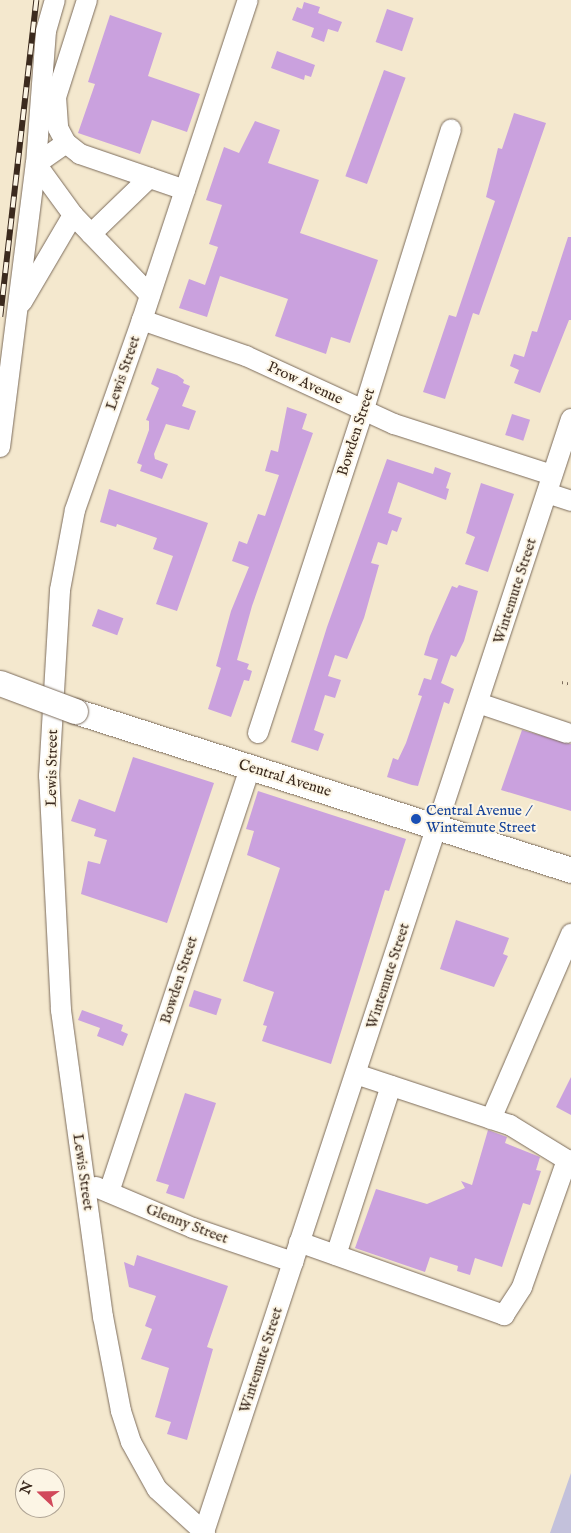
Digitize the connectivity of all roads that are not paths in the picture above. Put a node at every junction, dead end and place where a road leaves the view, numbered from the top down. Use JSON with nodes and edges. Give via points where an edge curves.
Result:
{"nodes":[{"id":1,"x":55,"y":0,"type":"edge"},
{"id":2,"x":86,"y":0,"type":"edge"},
{"id":3,"x":248,"y":0,"type":"edge"},
{"id":4,"x":451,"y":129,"type":"dead end"},
{"id":5,"x":66,"y":143,"type":"junction"},
{"id":6,"x":36,"y":164,"type":"junction"},
{"id":7,"x":149,"y":178,"type":"junction"},
{"id":8,"x":184,"y":190,"type":"junction"},
{"id":9,"x":73,"y":215,"type":"junction"},
{"id":10,"x":91,"y":234,"type":"junction"},
{"id":11,"x":150,"y":295,"type":"junction"},
{"id":12,"x":17,"y":310,"type":"junction"},
{"id":13,"x":142,"y":320,"type":"junction"},
{"id":14,"x":363,"y":412,"type":"junction"},
{"id":15,"x":571,"y":419,"type":"edge"},
{"id":16,"x":0,"y":447,"type":"edge"},
{"id":17,"x":550,"y":484,"type":"junction"},
{"id":18,"x":571,"y":501,"type":"edge"},
{"id":19,"x":0,"y":683,"type":"edge"},
{"id":20,"x":478,"y":703,"type":"junction"},
{"id":21,"x":258,"y":733,"type":"dead end"},
{"id":22,"x":567,"y":733,"type":"dead end"},
{"id":23,"x":250,"y":768,"type":"junction"},
{"id":24,"x":438,"y":825,"type":"junction"},
{"id":25,"x":571,"y":870,"type":"edge"},
{"id":26,"x":571,"y":934,"type":"edge"},
{"id":27,"x":356,"y":1074,"type":"junction"},
{"id":28,"x":392,"y":1086,"type":"junction"},
{"id":29,"x":491,"y":1119,"type":"junction"},
{"id":30,"x":84,"y":1182,"type":"junction"},
{"id":31,"x":109,"y":1192,"type":"junction"},
{"id":32,"x":300,"y":1242,"type":"junction"},
{"id":33,"x":336,"y":1255,"type":"junction"},
{"id":34,"x":293,"y":1262,"type":"junction"},
{"id":35,"x":204,"y":1532,"type":"edge"}],
"edges":[{"from":1,"to":6,"type":"street","via":[[46,31]]},
{"from":2,"to":5,"type":"street","via":[[56,97],[58,128]]},
{"from":3,"to":8,"type":"street","name":"Lewis Street"},
{"from":4,"to":14,"type":"street","name":"Bowden Street"},
{"from":5,"to":6,"type":"street"},
{"from":5,"to":7,"type":"street","via":[[80,154]]},
{"from":6,"to":9,"type":"street"},
{"from":6,"to":12,"type":"street"},
{"from":7,"to":8,"type":"street"},
{"from":7,"to":10,"type":"street"},
{"from":8,"to":11,"type":"street","name":"Lewis Street"},
{"from":9,"to":10,"type":"street"},
{"from":9,"to":12,"type":"street"},
{"from":10,"to":11,"type":"street"},
{"from":11,"to":13,"type":"street","name":"Lewis Street"},
{"from":12,"to":16,"type":"street"},
{"from":13,"to":14,"type":"street","name":"Prow Avenue","via":[[254,360]]},
{"from":13,"to":30,"type":"street","name":"Lewis Street","via":[[75,510],[60,590],[49,776],[61,1010]]},
{"from":14,"to":17,"type":"street","name":"Prow Avenue"},
{"from":14,"to":21,"type":"street","name":"Bowden Street"},
{"from":15,"to":17,"type":"street","name":"Wintemute Street"},
{"from":17,"to":18,"type":"street","name":"Prow Avenue"},
{"from":17,"to":20,"type":"street","name":"Wintemute Street"},
{"from":19,"to":23,"type":"main road","name":"Central Avenue","bridge":true},
{"from":20,"to":22,"type":"street"},
{"from":20,"to":24,"type":"street","name":"Wintemute Street"},
{"from":23,"to":24,"type":"main road","name":"Central Avenue"},
{"from":23,"to":31,"type":"street","name":"Bowden Street"},
{"from":24,"to":25,"type":"main road","name":"Central Avenue"},
{"from":24,"to":27,"type":"street","name":"Wintemute Street"},
{"from":26,"to":29,"type":"street"},
{"from":27,"to":28,"type":"street"},
{"from":27,"to":32,"type":"street","name":"Wintemute Street"},
{"from":28,"to":29,"type":"street"},
{"from":28,"to":33,"type":"street"},
{"from":29,"to":33,"type":"street","via":[[510,1125],[567,1160],[522,1287],[504,1315]]},
{"from":30,"to":31,"type":"street","name":"Glenny Street"},
{"from":30,"to":35,"type":"street","name":"Lewis Street","via":[[103,1317],[121,1410],[131,1442],[157,1488]]},
{"from":31,"to":34,"type":"street","name":"Glenny Street","via":[[193,1228]]},
{"from":32,"to":33,"type":"street"},
{"from":32,"to":34,"type":"street","name":"Wintemute Street"},
{"from":34,"to":35,"type":"street","name":"Wintemute Street"}]}
